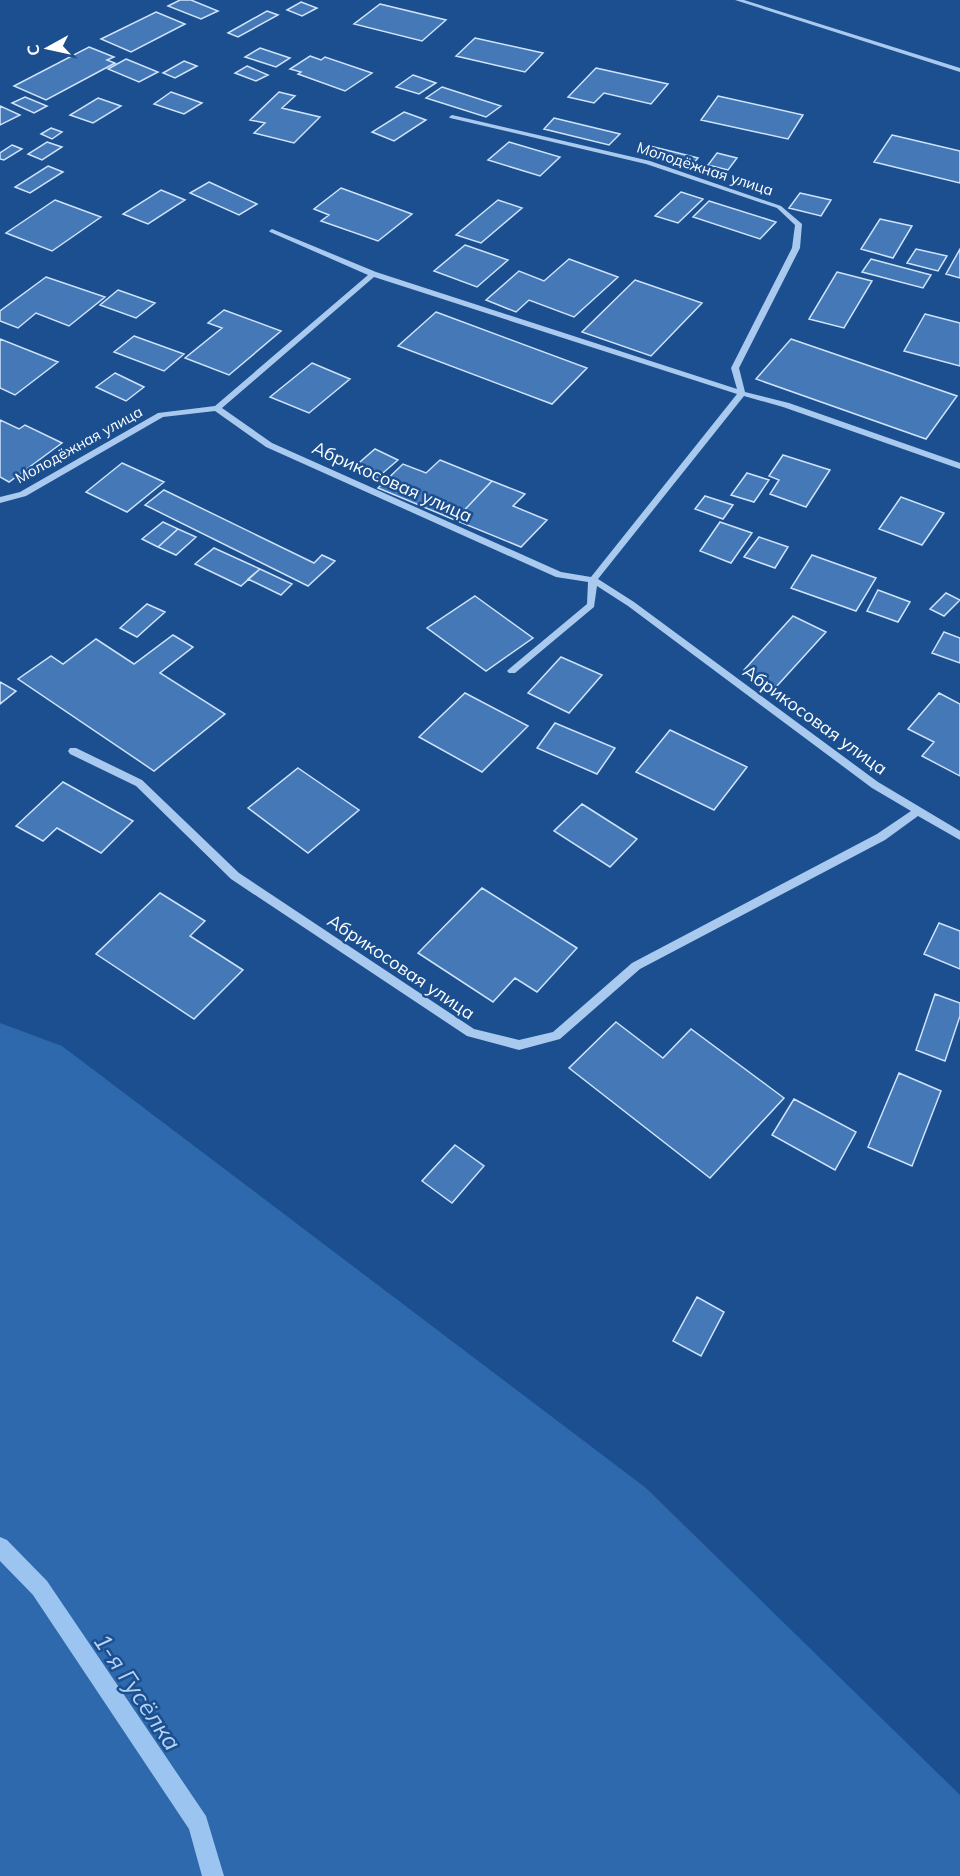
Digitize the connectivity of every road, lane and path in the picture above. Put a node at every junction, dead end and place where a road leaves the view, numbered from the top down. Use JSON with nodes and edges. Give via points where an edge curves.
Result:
{"nodes":[{"id":1,"x":738,"y":0,"type":"edge"},
{"id":2,"x":960,"y":70,"type":"edge"},
{"id":3,"x":452,"y":117,"type":"dead end"},
{"id":4,"x":272,"y":231,"type":"dead end"},
{"id":5,"x":373,"y":274,"type":"junction"},
{"id":6,"x":742,"y":393,"type":"junction"},
{"id":7,"x":217,"y":408,"type":"junction"},
{"id":8,"x":960,"y":454,"type":"edge"},
{"id":9,"x":957,"y":465,"type":"edge"},
{"id":10,"x":0,"y":500,"type":"edge"},
{"id":11,"x":593,"y":580,"type":"junction"},
{"id":12,"x":512,"y":671,"type":"dead end"},
{"id":13,"x":73,"y":751,"type":"dead end"},
{"id":14,"x":918,"y":811,"type":"junction"},
{"id":15,"x":960,"y":836,"type":"edge"}],
"edges":[{"from":1,"to":2,"type":"street"},
{"from":3,"to":6,"type":"street","name":"Молодёжная улица","via":[[648,162],[779,207],[799,224],[796,248],[735,368]]},
{"from":4,"to":5,"type":"street"},
{"from":5,"to":6,"type":"street"},
{"from":5,"to":7,"type":"street"},
{"from":6,"to":9,"type":"street"},
{"from":6,"to":11,"type":"street"},
{"from":7,"to":10,"type":"street","name":"Молодёжная улица","via":[[161,415],[23,494]]},
{"from":7,"to":11,"type":"street","name":"Абрикосовая улица","via":[[269,445],[559,575]]},
{"from":8,"to":9,"type":"street"},
{"from":11,"to":12,"type":"street","via":[[591,606]]},
{"from":11,"to":14,"type":"street","name":"Абрикосовая улица","via":[[631,604],[875,786]]},
{"from":13,"to":14,"type":"street","name":"Абрикосовая улица","via":[[139,783],[235,876],[471,1033],[519,1045],[556,1036],[636,966],[881,837]]},
{"from":14,"to":15,"type":"street","name":"Абрикосовая улица"}]}
